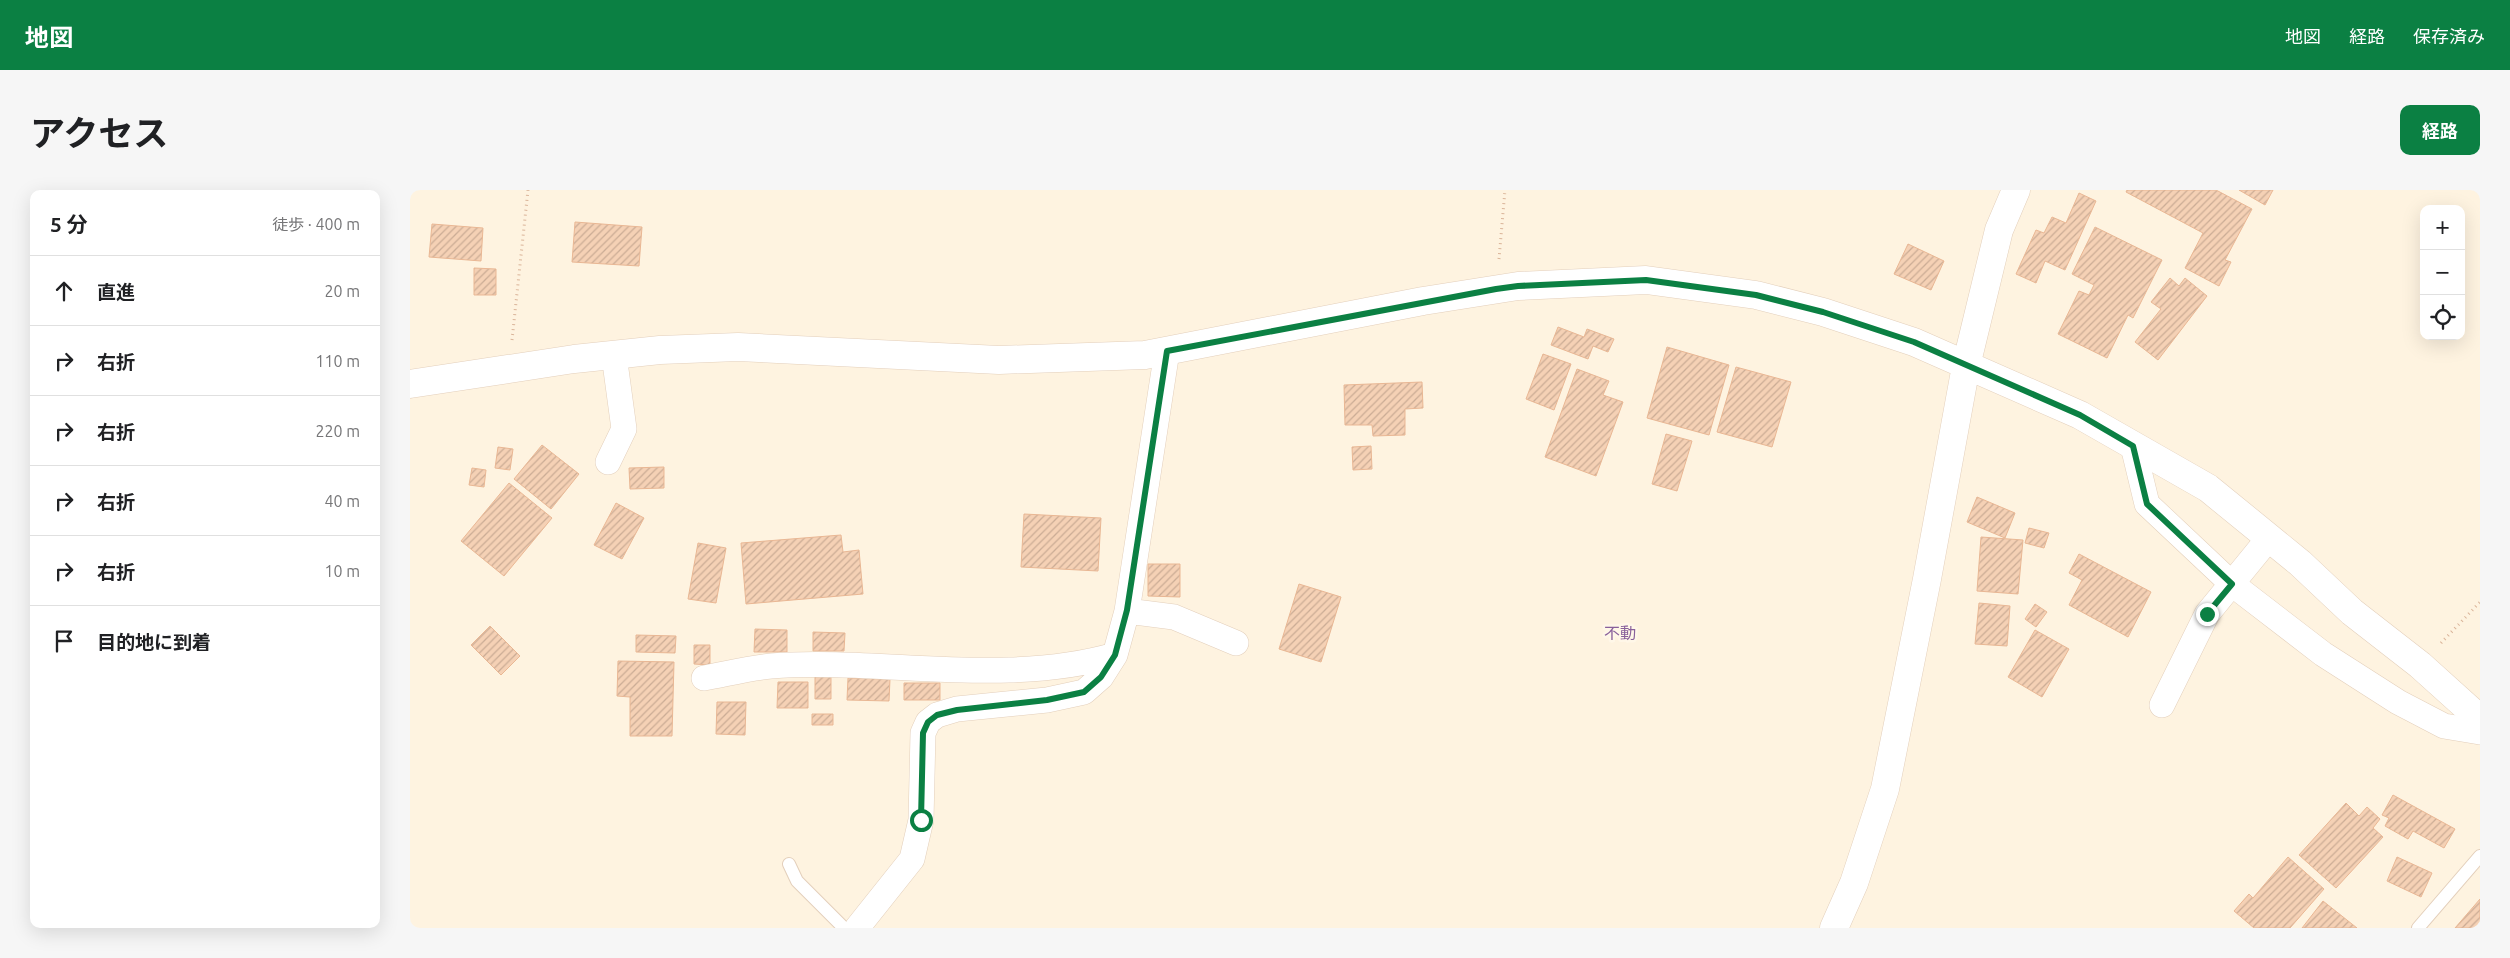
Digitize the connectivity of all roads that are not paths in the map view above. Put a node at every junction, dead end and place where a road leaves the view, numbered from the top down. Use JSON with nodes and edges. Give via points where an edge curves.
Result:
{"nodes":[{"id":1,"x":2016,"y":190,"type":"edge"},
{"id":2,"x":1167,"y":351,"type":"junction"},
{"id":3,"x":614,"y":355,"type":"junction"},
{"id":4,"x":1966,"y":366,"type":"junction"},
{"id":5,"x":410,"y":384,"type":"edge"},
{"id":6,"x":2133,"y":446,"type":"junction"},
{"id":7,"x":608,"y":462,"type":"dead end"},
{"id":8,"x":2269,"y":538,"type":"junction"},
{"id":9,"x":2232,"y":584,"type":"junction"},
{"id":10,"x":1127,"y":610,"type":"junction"},
{"id":11,"x":1236,"y":643,"type":"dead end"},
{"id":12,"x":1115,"y":655,"type":"junction"},
{"id":13,"x":704,"y":678,"type":"dead end"},
{"id":14,"x":2162,"y":705,"type":"dead end"},
{"id":15,"x":2480,"y":719,"type":"edge"},
{"id":16,"x":2480,"y":732,"type":"edge"},
{"id":17,"x":2480,"y":856,"type":"edge"},
{"id":18,"x":789,"y":864,"type":"dead end"},
{"id":19,"x":844,"y":928,"type":"edge"},
{"id":20,"x":857,"y":928,"type":"edge"},
{"id":21,"x":1834,"y":928,"type":"edge"},
{"id":22,"x":2418,"y":928,"type":"edge"}],
"edges":[{"from":1,"to":4,"type":"street","via":[[1999,230]]},
{"from":2,"to":3,"type":"street","via":[[1145,356],[999,360],[738,347]]},
{"from":2,"to":4,"type":"street","via":[[1496,289],[1646,280],[1756,295],[1823,312],[1914,342]]},
{"from":2,"to":10,"type":"street"},
{"from":3,"to":5,"type":"street"},
{"from":3,"to":7,"type":"street","via":[[624,430]]},
{"from":4,"to":6,"type":"street","via":[[2080,415]]},
{"from":4,"to":21,"type":"street","via":[[1885,789],[1854,883]]},
{"from":6,"to":8,"type":"street","via":[[2208,488]]},
{"from":6,"to":9,"type":"street","via":[[2147,504]]},
{"from":8,"to":9,"type":"street"},
{"from":8,"to":15,"type":"street"},
{"from":9,"to":14,"type":"street","via":[[2207,614]]},
{"from":9,"to":16,"type":"street","via":[[2323,654],[2398,702],[2444,726]]},
{"from":10,"to":11,"type":"street","via":[[1174,617]]},
{"from":10,"to":12,"type":"street"},
{"from":12,"to":13,"type":"street","via":[[1058,666],[981,670],[770,666]]},
{"from":12,"to":20,"type":"street","via":[[1101,677],[1084,692],[1047,700],[957,710],[937,715],[928,722],[923,733],[921,820],[912,859]]},
{"from":17,"to":22,"type":"lane"},
{"from":18,"to":19,"type":"lane","via":[[797,881]]}]}
